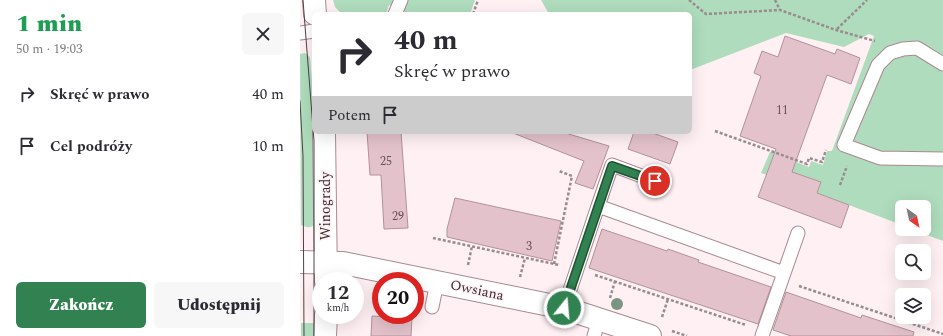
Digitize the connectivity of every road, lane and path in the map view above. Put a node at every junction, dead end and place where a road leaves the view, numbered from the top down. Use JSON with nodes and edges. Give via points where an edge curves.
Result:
{"nodes":[{"id":1,"x":314,"y":0,"type":"edge"},
{"id":2,"x":401,"y":0,"type":"edge"},
{"id":3,"x":478,"y":0,"type":"edge"},
{"id":4,"x":689,"y":0,"type":"edge"},
{"id":5,"x":775,"y":0,"type":"edge"},
{"id":6,"x":867,"y":0,"type":"edge"},
{"id":7,"x":780,"y":10,"type":"junction"},
{"id":8,"x":316,"y":12,"type":"edge"},
{"id":9,"x":396,"y":12,"type":"edge"},
{"id":10,"x":474,"y":12,"type":"edge"},
{"id":11,"x":836,"y":30,"type":"junction"},
{"id":12,"x":312,"y":32,"type":"edge"},
{"id":13,"x":300,"y":33,"type":"edge"},
{"id":14,"x":880,"y":42,"type":"dead end"},
{"id":15,"x":943,"y":64,"type":"edge"},
{"id":16,"x":715,"y":130,"type":"dead end"},
{"id":17,"x":324,"y":134,"type":"edge"},
{"id":18,"x":826,"y":148,"type":"dead end"},
{"id":19,"x":943,"y":159,"type":"edge"},
{"id":20,"x":848,"y":164,"type":"dead end"},
{"id":21,"x":558,"y":171,"type":"dead end"},
{"id":22,"x":655,"y":181,"type":"dead end"},
{"id":23,"x":840,"y":184,"type":"dead end"},
{"id":24,"x":598,"y":206,"type":"junction"},
{"id":25,"x":798,"y":232,"type":"dead end"},
{"id":26,"x":433,"y":238,"type":"dead end"},
{"id":27,"x":472,"y":246,"type":"junction"},
{"id":28,"x":525,"y":258,"type":"junction"},
{"id":29,"x":300,"y":262,"type":"edge"},
{"id":30,"x":554,"y":264,"type":"junction"},
{"id":31,"x":468,"y":268,"type":"dead end"},
{"id":32,"x":576,"y":268,"type":"junction"},
{"id":33,"x":326,"y":272,"type":"edge"},
{"id":34,"x":783,"y":276,"type":"junction"},
{"id":35,"x":520,"y":279,"type":"dead end"},
{"id":36,"x":615,"y":281,"type":"junction"},
{"id":37,"x":437,"y":282,"type":"junction"},
{"id":38,"x":668,"y":299,"type":"junction"},
{"id":39,"x":432,"y":307,"type":"dead end"},
{"id":40,"x":564,"y":308,"type":"junction"},
{"id":41,"x":601,"y":319,"type":"edge"},
{"id":42,"x":326,"y":324,"type":"edge"},
{"id":43,"x":655,"y":328,"type":"edge"},
{"id":44,"x":763,"y":333,"type":"edge"},
{"id":45,"x":943,"y":334,"type":"edge"},
{"id":46,"x":326,"y":336,"type":"edge"}],
"edges":[{"from":1,"to":8,"type":"street"},
{"from":2,"to":9,"type":"lane"},
{"from":3,"to":10,"type":"path"},
{"from":4,"to":7,"type":"path","via":[[706,14]]},
{"from":5,"to":7,"type":"path"},
{"from":6,"to":11,"type":"path"},
{"from":7,"to":11,"type":"path"},
{"from":11,"to":14,"type":"path"},
{"from":12,"to":13,"type":"lane"},
{"from":15,"to":19,"type":"lane","via":[[917,48],[903,49],[890,54],[878,65],[844,145],[880,158]]},
{"from":16,"to":18,"type":"path","via":[[807,164],[809,158],[822,162]]},
{"from":17,"to":33,"type":"street","name":"Winogrady"},
{"from":20,"to":23,"type":"path"},
{"from":21,"to":30,"type":"path","via":[[572,176]]},
{"from":22,"to":24,"type":"lane","via":[[612,166]]},
{"from":24,"to":32,"type":"lane"},
{"from":24,"to":34,"type":"lane"},
{"from":25,"to":34,"type":"lane"},
{"from":26,"to":27,"type":"path"},
{"from":27,"to":28,"type":"path"},
{"from":27,"to":31,"type":"path"},
{"from":28,"to":30,"type":"path"},
{"from":28,"to":35,"type":"path"},
{"from":29,"to":33,"type":"street","name":"Owsiana"},
{"from":30,"to":32,"type":"path"},
{"from":32,"to":36,"type":"path"},
{"from":32,"to":40,"type":"lane"},
{"from":33,"to":37,"type":"street","name":"Owsiana","via":[[343,263]]},
{"from":34,"to":44,"type":"lane"},
{"from":34,"to":45,"type":"path"},
{"from":36,"to":38,"type":"path"},
{"from":36,"to":41,"type":"path"},
{"from":37,"to":39,"type":"lane"},
{"from":37,"to":40,"type":"street","name":"Owsiana"},
{"from":38,"to":43,"type":"path"},
{"from":38,"to":44,"type":"path"},
{"from":40,"to":41,"type":"street","name":"Owsiana"},
{"from":41,"to":43,"type":"street","name":"Owsiana"},
{"from":42,"to":46,"type":"street"}]}
